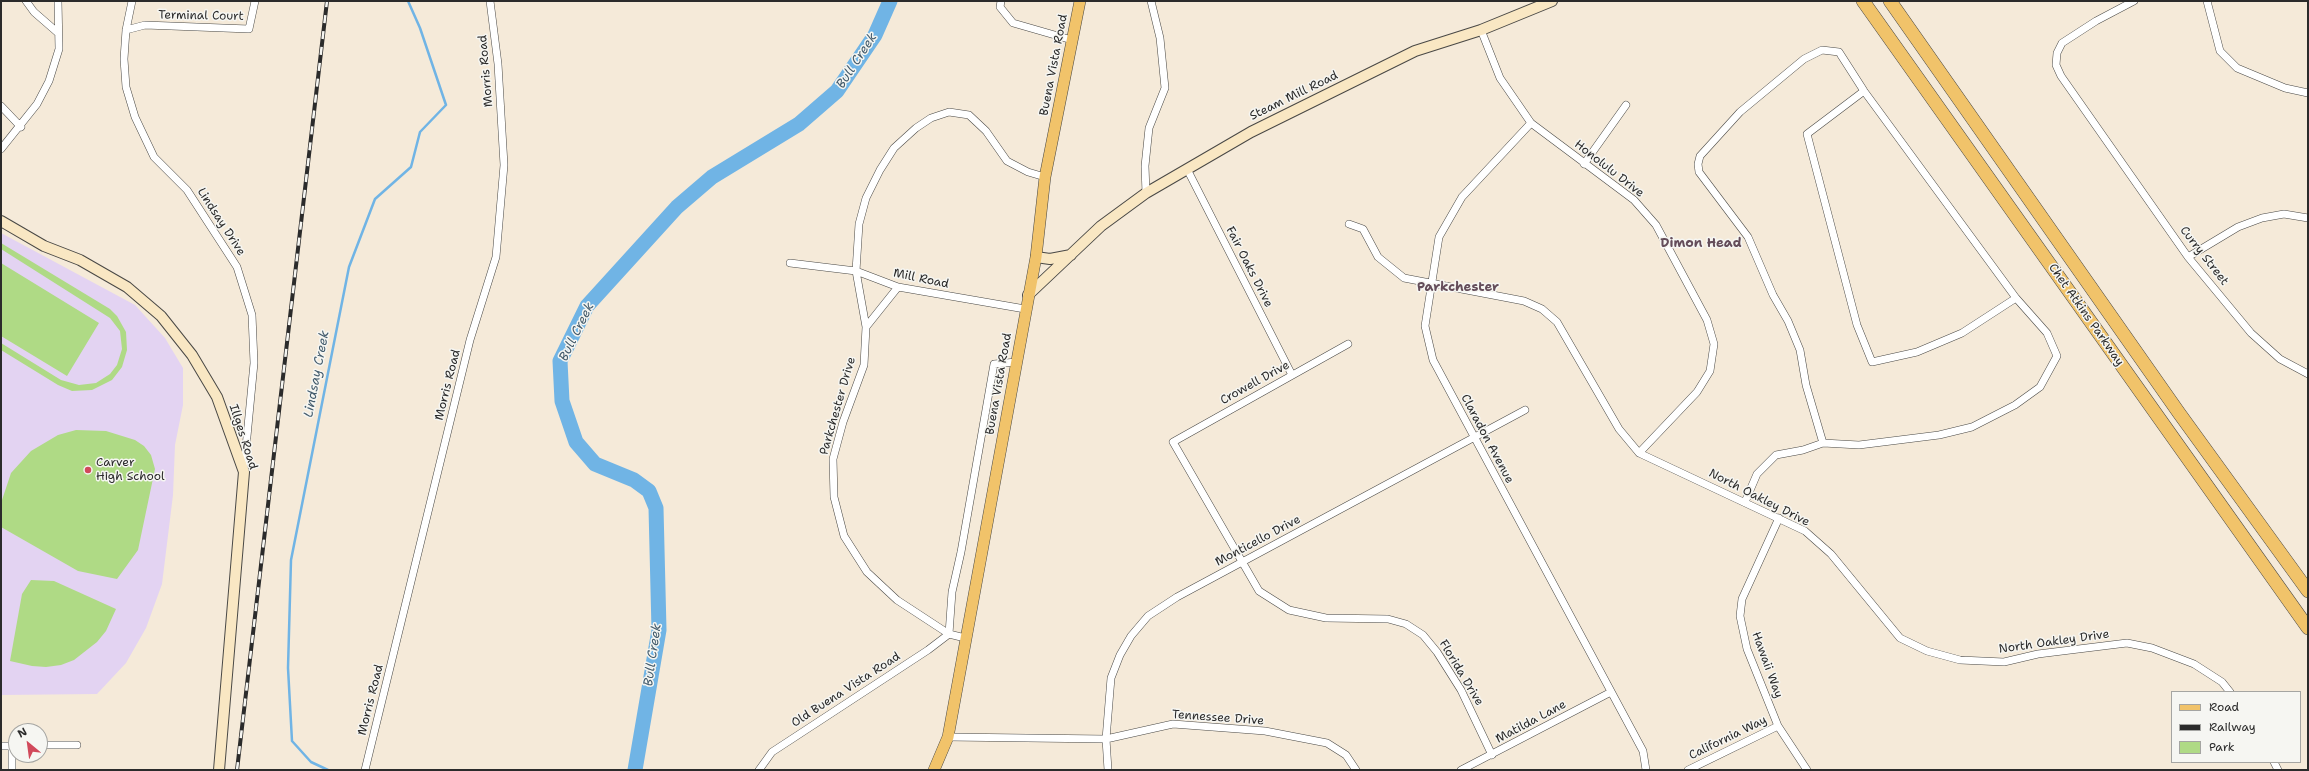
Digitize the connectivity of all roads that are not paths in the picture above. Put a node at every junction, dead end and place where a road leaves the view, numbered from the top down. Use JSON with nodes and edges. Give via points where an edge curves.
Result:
{"nodes":[{"id":1,"x":26,"y":1,"type":"edge"},
{"id":2,"x":58,"y":1,"type":"edge"},
{"id":3,"x":132,"y":1,"type":"edge"},
{"id":4,"x":255,"y":1,"type":"edge"},
{"id":5,"x":490,"y":1,"type":"edge"},
{"id":6,"x":1001,"y":1,"type":"edge"},
{"id":7,"x":1080,"y":1,"type":"edge"},
{"id":8,"x":1151,"y":1,"type":"edge"},
{"id":9,"x":1552,"y":1,"type":"edge"},
{"id":10,"x":1863,"y":1,"type":"edge"},
{"id":11,"x":1890,"y":1,"type":"edge"},
{"id":12,"x":2134,"y":1,"type":"edge"},
{"id":13,"x":2207,"y":1,"type":"edge"},
{"id":14,"x":126,"y":30,"type":"junction"},
{"id":15,"x":1481,"y":30,"type":"junction"},
{"id":16,"x":57,"y":32,"type":"junction"},
{"id":17,"x":1072,"y":40,"type":"junction"},
{"id":18,"x":1864,"y":91,"type":"junction"},
{"id":19,"x":2308,"y":93,"type":"edge"},
{"id":20,"x":1626,"y":105,"type":"dead end"},
{"id":21,"x":1,"y":106,"type":"edge"},
{"id":22,"x":1531,"y":123,"type":"junction"},
{"id":23,"x":21,"y":126,"type":"junction"},
{"id":24,"x":1,"y":149,"type":"edge"},
{"id":25,"x":1584,"y":164,"type":"junction"},
{"id":26,"x":1188,"y":169,"type":"junction"},
{"id":27,"x":1045,"y":177,"type":"junction"},
{"id":28,"x":1146,"y":193,"type":"junction"},
{"id":29,"x":2308,"y":218,"type":"edge"},
{"id":30,"x":1,"y":221,"type":"edge"},
{"id":31,"x":1349,"y":224,"type":"dead end"},
{"id":32,"x":1071,"y":255,"type":"junction"},
{"id":33,"x":1036,"y":257,"type":"junction"},
{"id":34,"x":2188,"y":257,"type":"junction"},
{"id":35,"x":790,"y":263,"type":"dead end"},
{"id":36,"x":856,"y":271,"type":"junction"},
{"id":37,"x":1430,"y":283,"type":"junction"},
{"id":38,"x":898,"y":287,"type":"junction"},
{"id":39,"x":1028,"y":295,"type":"junction"},
{"id":40,"x":2016,"y":298,"type":"junction"},
{"id":41,"x":1025,"y":309,"type":"junction"},
{"id":42,"x":866,"y":326,"type":"junction"},
{"id":43,"x":1348,"y":344,"type":"dead end"},
{"id":44,"x":1017,"y":362,"type":"junction"},
{"id":45,"x":2308,"y":374,"type":"edge"},
{"id":46,"x":1292,"y":375,"type":"junction"},
{"id":47,"x":1525,"y":410,"type":"dead end"},
{"id":48,"x":1474,"y":438,"type":"junction"},
{"id":49,"x":1173,"y":442,"type":"joint"},
{"id":50,"x":1823,"y":443,"type":"junction"},
{"id":51,"x":1639,"y":453,"type":"junction"},
{"id":52,"x":244,"y":472,"type":"junction"},
{"id":53,"x":1745,"y":502,"type":"junction"},
{"id":54,"x":1779,"y":518,"type":"junction"},
{"id":55,"x":1241,"y":563,"type":"junction"},
{"id":56,"x":2308,"y":592,"type":"edge"},
{"id":57,"x":2308,"y":628,"type":"edge"},
{"id":58,"x":949,"y":634,"type":"junction"},
{"id":59,"x":965,"y":638,"type":"junction"},
{"id":60,"x":2229,"y":691,"type":"edge"},
{"id":61,"x":1611,"y":692,"type":"junction"},
{"id":62,"x":1778,"y":726,"type":"junction"},
{"id":63,"x":948,"y":737,"type":"junction"},
{"id":64,"x":1106,"y":739,"type":"junction"},
{"id":65,"x":77,"y":745,"type":"dead end"},
{"id":66,"x":48,"y":746,"type":"edge"},
{"id":67,"x":1492,"y":755,"type":"junction"},
{"id":68,"x":221,"y":768,"type":"edge"},
{"id":69,"x":366,"y":768,"type":"edge"},
{"id":70,"x":759,"y":770,"type":"edge"},
{"id":71,"x":934,"y":770,"type":"edge"},
{"id":72,"x":1108,"y":770,"type":"edge"},
{"id":73,"x":1356,"y":770,"type":"edge"},
{"id":74,"x":1461,"y":770,"type":"edge"},
{"id":75,"x":1646,"y":770,"type":"edge"},
{"id":76,"x":1688,"y":770,"type":"edge"},
{"id":77,"x":1808,"y":770,"type":"edge"}],
"edges":[{"from":1,"to":16,"type":"street","via":[[34,12]]},
{"from":2,"to":16,"type":"street"},
{"from":3,"to":14,"type":"street","name":"Lindsay Drive"},
{"from":4,"to":14,"type":"street","name":"Terminal Court","via":[[249,29],[145,25]]},
{"from":5,"to":69,"type":"street","name":"Morris Road","via":[[498,64],[504,165],[496,257],[470,340]]},
{"from":6,"to":17,"type":"street","via":[[1000,7],[1013,23]]},
{"from":7,"to":17,"type":"main road","name":"Buena Vista Road"},
{"from":8,"to":28,"type":"street","via":[[1160,38],[1165,88],[1149,128],[1145,166]]},
{"from":9,"to":15,"type":"street","name":"Steam Mill Road"},
{"from":10,"to":57,"type":"highway","name":"Chet Atkins Parkway"},
{"from":11,"to":56,"type":"highway","name":"Chet Atkins Parkway"},
{"from":12,"to":34,"type":"street","name":"Curry Street","via":[[2062,43],[2057,53],[2056,65],[2061,76]]},
{"from":13,"to":19,"type":"street","via":[[2220,51],[2237,68],[2278,85]]},
{"from":14,"to":52,"type":"street","name":"Lindsay Drive","via":[[126,87],[135,117],[154,157],[187,190],[237,267],[252,314],[254,363]]},
{"from":15,"to":22,"type":"street","name":"Honolulu Drive","via":[[1500,78]]},
{"from":15,"to":26,"type":"street","name":"Steam Mill Road","via":[[1415,51],[1251,132]]},
{"from":16,"to":23,"type":"street","via":[[58,49],[49,81]]},
{"from":17,"to":27,"type":"main road","name":"Buena Vista Road"},
{"from":18,"to":40,"type":"street"},
{"from":18,"to":40,"type":"street","via":[[1807,134],[1857,325],[1872,362],[1917,352],[1962,333]]},
{"from":18,"to":50,"type":"street","via":[[1839,52],[1822,50],[1804,59],[1740,112],[1700,156],[1698,164],[1700,172],[1748,237],[1773,295],[1788,321],[1800,350],[1806,385]]},
{"from":20,"to":25,"type":"street"},
{"from":21,"to":23,"type":"street"},
{"from":22,"to":25,"type":"street","name":"Honolulu Drive"},
{"from":22,"to":37,"type":"street","name":"Claradon Avenue","via":[[1462,197],[1439,237]]},
{"from":23,"to":24,"type":"street"},
{"from":25,"to":51,"type":"street","name":"Honolulu Drive","via":[[1634,200],[1656,225],[1707,320],[1714,344],[1710,371],[1697,392]]},
{"from":26,"to":28,"type":"street","name":"Steam Mill Road"},
{"from":26,"to":46,"type":"street","name":"Fair Oaks Drive"},
{"from":27,"to":33,"type":"main road","name":"Buena Vista Road"},
{"from":27,"to":36,"type":"street","name":"Parkchester Drive","via":[[1007,161],[986,132],[969,115],[949,112],[931,118],[894,148],[866,198],[859,224]]},
{"from":28,"to":32,"type":"street","name":"Steam Mill Road","via":[[1101,226]]},
{"from":29,"to":34,"type":"street","via":[[2284,214],[2262,218],[2238,227]]},
{"from":30,"to":52,"type":"street","name":"Illges Road","via":[[44,246],[80,260],[127,287],[161,316],[192,355],[216,397]]},
{"from":31,"to":37,"type":"street","name":"North Oakley Drive","via":[[1363,229],[1378,257],[1404,278]]},
{"from":32,"to":33,"type":"street","via":[[1050,259]]},
{"from":32,"to":39,"type":"street","name":"Steam Mill Road"},
{"from":33,"to":39,"type":"main road","name":"Buena Vista Road"},
{"from":34,"to":45,"type":"street","name":"Curry Street","via":[[2251,332],[2280,359]]},
{"from":35,"to":36,"type":"street","name":"Mill Road"},
{"from":36,"to":38,"type":"street","name":"Mill Road"},
{"from":36,"to":42,"type":"street","name":"Parkchester Drive"},
{"from":37,"to":48,"type":"street","name":"Claradon Avenue","via":[[1425,326],[1433,360]]},
{"from":37,"to":51,"type":"street","name":"North Oakley Drive","via":[[1524,301],[1542,309],[1558,322],[1619,429]]},
{"from":38,"to":41,"type":"street","name":"Mill Road"},
{"from":38,"to":42,"type":"street"},
{"from":39,"to":41,"type":"main road","name":"Buena Vista Road"},
{"from":40,"to":50,"type":"street","via":[[2047,333],[2057,356],[2040,387],[2015,405],[1972,427],[1939,435],[1859,445]]},
{"from":41,"to":44,"type":"main road","name":"Buena Vista Road"},
{"from":42,"to":58,"type":"street","name":"Parkchester Drive","via":[[864,365],[843,422],[833,459],[834,497],[844,536],[867,572],[897,600]]},
{"from":43,"to":46,"type":"street","name":"Crowell Drive"},
{"from":44,"to":58,"type":"street","via":[[994,364],[962,552],[952,592]]},
{"from":44,"to":59,"type":"main road","name":"Buena Vista Road"},
{"from":46,"to":49,"type":"street","name":"Crowell Drive"},
{"from":47,"to":48,"type":"street","name":"Monticello Drive"},
{"from":48,"to":55,"type":"street","name":"Monticello Drive"},
{"from":48,"to":61,"type":"street","name":"Claradon Avenue"},
{"from":49,"to":55,"type":"street","name":"Florida Drive"},
{"from":50,"to":53,"type":"street","via":[[1776,455],[1757,474]]},
{"from":51,"to":53,"type":"street","name":"North Oakley Drive"},
{"from":52,"to":68,"type":"street","name":"Illges Road"},
{"from":53,"to":54,"type":"street","name":"North Oakley Drive"},
{"from":54,"to":60,"type":"street","name":"North Oakley Drive","via":[[1805,531],[1831,554],[1900,638],[1927,651],[1960,660],[2004,662],[2038,654],[2127,643],[2152,648],[2194,664],[2222,682]]},
{"from":54,"to":62,"type":"street","name":"Hawaii Way","via":[[1742,599],[1740,616],[1747,649]]},
{"from":55,"to":64,"type":"street","name":"Monticello Drive","via":[[1177,597],[1148,616],[1131,636],[1111,678]]},
{"from":55,"to":67,"type":"street","name":"Florida Drive","via":[[1259,591],[1289,610],[1326,618],[1388,619],[1406,624],[1423,635],[1461,690]]},
{"from":58,"to":59,"type":"street","name":"Parkchester Drive"},
{"from":58,"to":70,"type":"street","name":"Old Buena Vista Road","via":[[772,752]]},
{"from":59,"to":63,"type":"main road","name":"Buena Vista Road"},
{"from":61,"to":67,"type":"street","name":"Matilda Lane"},
{"from":61,"to":75,"type":"street","name":"Claradon Avenue","via":[[1643,751]]},
{"from":62,"to":76,"type":"street","name":"California Way"},
{"from":62,"to":77,"type":"street","name":"Hawaii Way"},
{"from":63,"to":64,"type":"street","name":"Tennessee Drive"},
{"from":63,"to":71,"type":"main road","name":"Buena Vista Road"},
{"from":64,"to":72,"type":"street","name":"Monticello Drive"},
{"from":64,"to":73,"type":"street","name":"Tennessee Drive","via":[[1173,724],[1265,731],[1327,743],[1346,755]]},
{"from":65,"to":66,"type":"street"},
{"from":67,"to":74,"type":"street","name":"Matilda Lane"}]}
